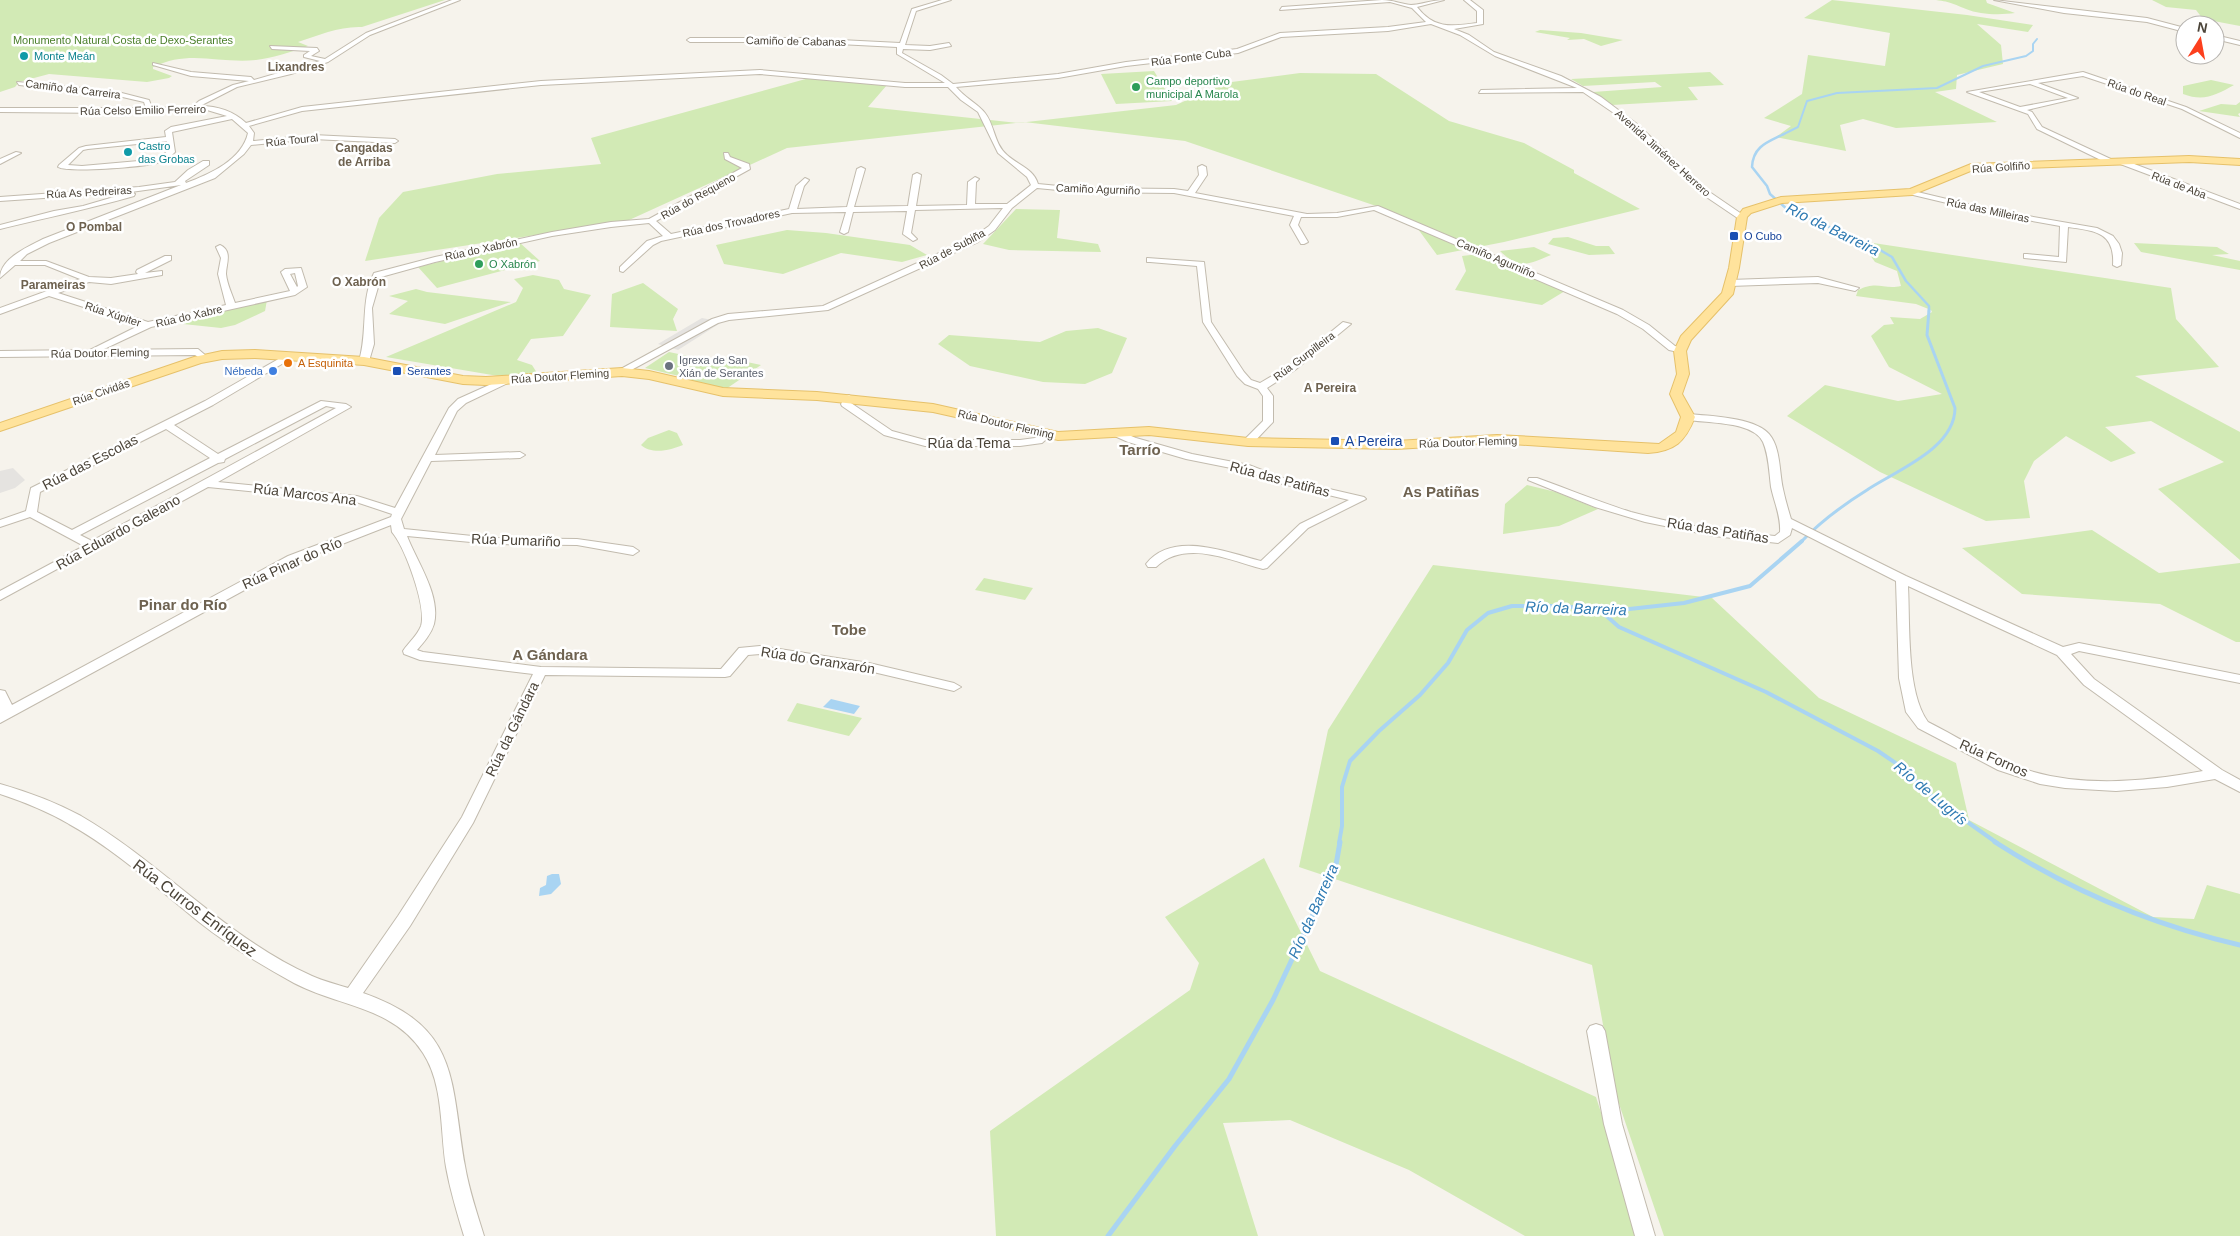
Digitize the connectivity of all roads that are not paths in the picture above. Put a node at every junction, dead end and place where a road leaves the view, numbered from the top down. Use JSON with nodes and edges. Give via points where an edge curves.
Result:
{"nodes":[{"id":1,"x":457,"y":0,"type":"edge"},
{"id":2,"x":948,"y":0,"type":"edge"},
{"id":3,"x":1388,"y":0,"type":"edge"},
{"id":4,"x":1441,"y":0,"type":"edge"},
{"id":5,"x":1467,"y":0,"type":"edge"},
{"id":6,"x":1997,"y":0,"type":"edge"},
{"id":7,"x":1414,"y":7,"type":"junction"},
{"id":8,"x":1282,"y":9,"type":"dead end"},
{"id":9,"x":1429,"y":23,"type":"junction"},
{"id":10,"x":1448,"y":28,"type":"junction"},
{"id":11,"x":2175,"y":28,"type":"edge"},
{"id":12,"x":2225,"y":39,"type":"edge"},
{"id":13,"x":690,"y":40,"type":"dead end"},
{"id":14,"x":2240,"y":43,"type":"edge"},
{"id":15,"x":949,"y":45,"type":"dead end"},
{"id":16,"x":900,"y":46,"type":"junction"},
{"id":17,"x":272,"y":47,"type":"dead end"},
{"id":18,"x":326,"y":61,"type":"junction"},
{"id":19,"x":155,"y":64,"type":"dead end"},
{"id":20,"x":261,"y":80,"type":"junction"},
{"id":21,"x":2029,"y":82,"type":"junction"},
{"id":22,"x":19,"y":83,"type":"dead end"},
{"id":23,"x":951,"y":85,"type":"junction"},
{"id":24,"x":1584,"y":90,"type":"junction"},
{"id":25,"x":1481,"y":92,"type":"dead end"},
{"id":26,"x":194,"y":108,"type":"junction"},
{"id":27,"x":2022,"y":109,"type":"junction"},
{"id":28,"x":0,"y":110,"type":"edge"},
{"id":29,"x":150,"y":110,"type":"junction"},
{"id":30,"x":235,"y":116,"type":"junction"},
{"id":31,"x":245,"y":125,"type":"junction"},
{"id":32,"x":2240,"y":136,"type":"edge"},
{"id":33,"x":170,"y":139,"type":"junction"},
{"id":34,"x":395,"y":141,"type":"dead end"},
{"id":35,"x":249,"y":144,"type":"junction"},
{"id":36,"x":18,"y":154,"type":"dead end"},
{"id":37,"x":726,"y":154,"type":"dead end"},
{"id":38,"x":0,"y":162,"type":"edge"},
{"id":39,"x":2115,"y":162,"type":"junction"},
{"id":40,"x":2240,"y":162,"type":"edge"},
{"id":41,"x":206,"y":163,"type":"dead end"},
{"id":42,"x":1202,"y":167,"type":"dead end"},
{"id":43,"x":861,"y":170,"type":"dead end"},
{"id":44,"x":917,"y":175,"type":"dead end"},
{"id":45,"x":975,"y":179,"type":"dead end"},
{"id":46,"x":805,"y":180,"type":"dead end"},
{"id":47,"x":178,"y":183,"type":"junction"},
{"id":48,"x":193,"y":184,"type":"junction"},
{"id":49,"x":1035,"y":186,"type":"junction"},
{"id":50,"x":147,"y":188,"type":"junction"},
{"id":51,"x":1912,"y":192,"type":"junction"},
{"id":52,"x":1190,"y":194,"type":"junction"},
{"id":53,"x":0,"y":198,"type":"edge"},
{"id":54,"x":100,"y":204,"type":"junction"},
{"id":55,"x":1010,"y":206,"type":"junction"},
{"id":56,"x":971,"y":207,"type":"junction"},
{"id":57,"x":2240,"y":207,"type":"edge"},
{"id":58,"x":912,"y":208,"type":"junction"},
{"id":59,"x":110,"y":210,"type":"dead end"},
{"id":60,"x":851,"y":210,"type":"junction"},
{"id":61,"x":792,"y":211,"type":"junction"},
{"id":62,"x":1299,"y":215,"type":"junction"},
{"id":63,"x":1742,"y":217,"type":"junction"},
{"id":64,"x":651,"y":221,"type":"junction"},
{"id":65,"x":2064,"y":224,"type":"junction"},
{"id":66,"x":0,"y":227,"type":"edge"},
{"id":67,"x":844,"y":232,"type":"dead end"},
{"id":68,"x":668,"y":236,"type":"junction"},
{"id":69,"x":913,"y":239,"type":"dead end"},
{"id":70,"x":1304,"y":242,"type":"dead end"},
{"id":71,"x":220,"y":247,"type":"dead end"},
{"id":72,"x":2027,"y":256,"type":"dead end"},
{"id":73,"x":168,"y":258,"type":"dead end"},
{"id":74,"x":1150,"y":260,"type":"dead end"},
{"id":75,"x":0,"y":263,"type":"edge"},
{"id":76,"x":11,"y":263,"type":"junction"},
{"id":77,"x":2117,"y":265,"type":"dead end"},
{"id":78,"x":622,"y":269,"type":"dead end"},
{"id":79,"x":159,"y":273,"type":"dead end"},
{"id":80,"x":0,"y":275,"type":"edge"},
{"id":81,"x":88,"y":279,"type":"junction"},
{"id":82,"x":124,"y":280,"type":"junction"},
{"id":83,"x":1730,"y":283,"type":"junction"},
{"id":84,"x":1855,"y":288,"type":"dead end"},
{"id":85,"x":295,"y":292,"type":"dead end"},
{"id":86,"x":49,"y":293,"type":"junction"},
{"id":87,"x":231,"y":306,"type":"junction"},
{"id":88,"x":0,"y":311,"type":"edge"},
{"id":89,"x":1346,"y":324,"type":"dead end"},
{"id":90,"x":148,"y":325,"type":"junction"},
{"id":91,"x":1680,"y":351,"type":"junction"},
{"id":92,"x":92,"y":353,"type":"junction"},
{"id":93,"x":0,"y":354,"type":"edge"},
{"id":94,"x":206,"y":356,"type":"junction"},
{"id":95,"x":289,"y":356,"type":"junction"},
{"id":96,"x":364,"y":361,"type":"junction"},
{"id":97,"x":622,"y":372,"type":"junction"},
{"id":98,"x":507,"y":380,"type":"junction"},
{"id":99,"x":1261,"y":387,"type":"junction"},
{"id":100,"x":849,"y":398,"type":"junction"},
{"id":101,"x":1688,"y":417,"type":"junction"},
{"id":102,"x":166,"y":424,"type":"junction"},
{"id":103,"x":0,"y":427,"type":"edge"},
{"id":104,"x":1114,"y":432,"type":"junction"},
{"id":105,"x":1047,"y":434,"type":"junction"},
{"id":106,"x":1248,"y":442,"type":"junction"},
{"id":107,"x":520,"y":455,"type":"dead end"},
{"id":108,"x":215,"y":458,"type":"junction"},
{"id":109,"x":426,"y":458,"type":"junction"},
{"id":110,"x":235,"y":466,"type":"junction"},
{"id":111,"x":1533,"y":480,"type":"dead end"},
{"id":112,"x":209,"y":484,"type":"junction"},
{"id":113,"x":31,"y":514,"type":"junction"},
{"id":114,"x":397,"y":521,"type":"junction"},
{"id":115,"x":1787,"y":521,"type":"junction"},
{"id":116,"x":0,"y":524,"type":"edge"},
{"id":117,"x":71,"y":535,"type":"junction"},
{"id":118,"x":92,"y":546,"type":"junction"},
{"id":119,"x":633,"y":551,"type":"dead end"},
{"id":120,"x":1152,"y":564,"type":"dead end"},
{"id":121,"x":1902,"y":579,"type":"junction"},
{"id":122,"x":0,"y":596,"type":"edge"},
{"id":123,"x":2062,"y":652,"type":"junction"},
{"id":124,"x":541,"y":671,"type":"junction"},
{"id":125,"x":2240,"y":680,"type":"edge"},
{"id":126,"x":954,"y":687,"type":"dead end"},
{"id":127,"x":0,"y":694,"type":"edge"},
{"id":128,"x":5,"y":716,"type":"edge"},
{"id":129,"x":2217,"y":774,"type":"junction"},
{"id":130,"x":2240,"y":787,"type":"edge"},
{"id":131,"x":0,"y":789,"type":"edge"},
{"id":132,"x":351,"y":997,"type":"junction"},
{"id":133,"x":1596,"y":1031,"type":"dead end"},
{"id":134,"x":474,"y":1236,"type":"edge"},
{"id":135,"x":1645,"y":1236,"type":"edge"}],
"edges":[{"from":1,"to":18,"type":"street","via":[[368,34]]},
{"from":2,"to":16,"type":"street","via":[[914,10]]},
{"from":3,"to":7,"type":"street"},
{"from":3,"to":8,"type":"street"},
{"from":4,"to":7,"type":"street"},
{"from":5,"to":10,"type":"street","via":[[1480,10],[1480,24]]},
{"from":6,"to":11,"type":"street","via":[[2132,18]]},
{"from":7,"to":9,"type":"street"},
{"from":9,"to":10,"type":"street","name":"Avenida Jiménez Herrero"},
{"from":9,"to":23,"type":"street","name":"Rúa Fonte Cuba","via":[[1280,36],[1238,51],[1126,64],[1058,76]]},
{"from":10,"to":24,"type":"street","name":"Avenida Jiménez Herrero","via":[[1497,56],[1564,79]]},
{"from":12,"to":14,"type":"street"},
{"from":13,"to":16,"type":"street","name":"Camiño de Cabanas","via":[[800,40]]},
{"from":15,"to":16,"type":"street","name":"Camiño de Cabanas","via":[[930,48]]},
{"from":16,"to":23,"type":"street","via":[[899,52],[906,59]]},
{"from":17,"to":18,"type":"street","via":[[317,50],[306,56]]},
{"from":18,"to":20,"type":"street"},
{"from":19,"to":20,"type":"street","via":[[190,74]]},
{"from":20,"to":26,"type":"street","via":[[235,86]]},
{"from":21,"to":27,"type":"street","name":"Rúa do Real","via":[[2075,98]]},
{"from":21,"to":27,"type":"street","name":"Rúa do Real","via":[[1970,92]]},
{"from":21,"to":32,"type":"street","name":"Rúa do Real","via":[[2083,74],[2184,108]]},
{"from":22,"to":29,"type":"street","name":"Camiño da Carreira","via":[[114,93],[147,101]]},
{"from":23,"to":31,"type":"street","name":"Rúa Fonte Cuba","via":[[905,85],[760,72],[541,83],[302,108]]},
{"from":23,"to":49,"type":"street","via":[[962,99],[980,111],[989,123],[990,134],[1000,152],[1022,168],[1034,180]]},
{"from":24,"to":25,"type":"street"},
{"from":24,"to":63,"type":"street","name":"Avenida Jiménez Herrero","via":[[1624,116],[1694,183]]},
{"from":26,"to":29,"type":"street","name":"Rúa Celso Emilio Ferreiro"},
{"from":26,"to":30,"type":"street","name":"Rúa Celso Emilio Ferreiro","via":[[222,110]]},
{"from":27,"to":39,"type":"street","name":"Rúa de Aba","via":[[2030,113],[2039,128]]},
{"from":28,"to":29,"type":"street","name":"Rúa Celso Emilio Ferreiro"},
{"from":30,"to":31,"type":"street","name":"Rúa Celso Emilio Ferreiro"},
{"from":30,"to":33,"type":"street","via":[[173,128],[168,130]]},
{"from":31,"to":35,"type":"street","via":[[250,133]]},
{"from":33,"to":33,"type":"street","via":[[88,147],[81,149],[62,167],[160,160],[172,152]]},
{"from":34,"to":35,"type":"street","name":"Rúa Toural","via":[[313,137]]},
{"from":35,"to":48,"type":"street","via":[[228,166]]},
{"from":36,"to":38,"type":"street"},
{"from":37,"to":64,"type":"street","name":"Rúa do Requeno","via":[[727,158],[746,166],[746,170]]},
{"from":39,"to":40,"type":"main road","name":"Rúa Golfiño","via":[[2189,159]]},
{"from":39,"to":51,"type":"main road","name":"Rúa Golfiño","via":[[1971,168]]},
{"from":39,"to":57,"type":"street","name":"Rúa de Aba"},
{"from":41,"to":47,"type":"street","name":"Rúa As Pedreiras"},
{"from":42,"to":52,"type":"street","via":[[1203,175]]},
{"from":43,"to":60,"type":"street"},
{"from":44,"to":58,"type":"street"},
{"from":45,"to":56,"type":"street","via":[[972,182]]},
{"from":46,"to":61,"type":"street"},
{"from":47,"to":48,"type":"street","name":"Rúa As Pedreiras"},
{"from":47,"to":50,"type":"street","name":"Rúa As Pedreiras"},
{"from":48,"to":76,"type":"street","via":[[46,240]]},
{"from":49,"to":52,"type":"street","name":"Camiño Agurniño"},
{"from":49,"to":55,"type":"street","name":"Rúa de Subiña"},
{"from":50,"to":53,"type":"street","name":"Rúa As Pedreiras"},
{"from":50,"to":54,"type":"street"},
{"from":51,"to":63,"type":"main road","name":"Rúa Golfiño","via":[[1781,200],[1747,211]]},
{"from":51,"to":65,"type":"street","name":"Rúa das Milleiras","via":[[1993,212]]},
{"from":52,"to":62,"type":"street","name":"Camiño Agurniño"},
{"from":54,"to":59,"type":"street"},
{"from":54,"to":66,"type":"street"},
{"from":55,"to":56,"type":"street","name":"Rúa dos Trovadores"},
{"from":55,"to":97,"type":"street","name":"Rúa de Subiña","via":[[992,228],[975,240],[825,308],[715,321]]},
{"from":56,"to":58,"type":"street","name":"Rúa dos Trovadores"},
{"from":58,"to":60,"type":"street","name":"Rúa dos Trovadores"},
{"from":58,"to":69,"type":"street","via":[[907,234]]},
{"from":60,"to":61,"type":"street","name":"Rúa dos Trovadores"},
{"from":60,"to":67,"type":"street"},
{"from":61,"to":68,"type":"street","name":"Rúa dos Trovadores"},
{"from":62,"to":70,"type":"street","via":[[1294,225]]},
{"from":62,"to":91,"type":"street","name":"Camiño Agurniño","via":[[1337,215],[1375,208],[1620,312]]},
{"from":63,"to":83,"type":"main road"},
{"from":64,"to":68,"type":"street"},
{"from":64,"to":96,"type":"street","name":"Rúa do Xabrón","via":[[550,234],[377,275],[368,308],[368,344]]},
{"from":65,"to":72,"type":"street","via":[[2063,260]]},
{"from":65,"to":77,"type":"street","name":"Rúa das Milleiras","via":[[2093,229],[2111,237],[2119,253]]},
{"from":68,"to":78,"type":"street","name":"Rúa dos Trovadores","via":[[650,243]]},
{"from":71,"to":87,"type":"street","name":"Rúa do Xabre","via":[[225,258],[222,274]]},
{"from":73,"to":82,"type":"street"},
{"from":74,"to":99,"type":"street","via":[[1201,264],[1207,322],[1240,374],[1248,382]]},
{"from":75,"to":76,"type":"street"},
{"from":76,"to":80,"type":"street"},
{"from":76,"to":81,"type":"street","via":[[46,263]]},
{"from":79,"to":82,"type":"street"},
{"from":81,"to":82,"type":"street"},
{"from":81,"to":86,"type":"street"},
{"from":83,"to":84,"type":"street","via":[[1818,280]]},
{"from":83,"to":91,"type":"main road","via":[[1727,294],[1686,339]]},
{"from":85,"to":87,"type":"street"},
{"from":86,"to":88,"type":"street"},
{"from":86,"to":90,"type":"street","name":"Rúa Xúpiter"},
{"from":87,"to":90,"type":"street","name":"Rúa do Xabre"},
{"from":89,"to":99,"type":"street","name":"Rúa Gurpilleira","via":[[1292,368]]},
{"from":90,"to":92,"type":"street","name":"Rúa do Xabre"},
{"from":91,"to":101,"type":"main road","via":[[1683,374],[1676,394]]},
{"from":92,"to":93,"type":"street","name":"Rúa Doutor Fleming"},
{"from":92,"to":94,"type":"street","name":"Rúa Doutor Fleming","via":[[198,352]]},
{"from":94,"to":95,"type":"main road","name":"Rúa Doutor Fleming"},
{"from":94,"to":103,"type":"main road","name":"Rúa Cividás"},
{"from":95,"to":96,"type":"main road","name":"Rúa Doutor Fleming"},
{"from":95,"to":102,"type":"street","name":"Rúa das Escolas"},
{"from":96,"to":98,"type":"main road","name":"Rúa Doutor Fleming","via":[[462,380]]},
{"from":97,"to":98,"type":"main road","name":"Rúa Doutor Fleming"},
{"from":97,"to":100,"type":"main road","name":"Rúa Doutor Fleming","via":[[723,392]]},
{"from":98,"to":109,"type":"street","via":[[462,400]]},
{"from":99,"to":106,"type":"street","via":[[1268,396],[1268,422]]},
{"from":100,"to":105,"type":"main road","name":"Rúa Doutor Fleming","via":[[933,408]]},
{"from":100,"to":105,"type":"street","name":"Rúa da Tema","via":[[846,404],[888,433],[925,443],[1020,443],[1038,441]]},
{"from":101,"to":106,"type":"main road","name":"Rúa Doutor Fleming","via":[[1682,433],[1674,442],[1662,448],[1648,449],[1497,439],[1396,444]]},
{"from":101,"to":115,"type":"street","name":"Rúa das Patiñas","via":[[1737,424],[1766,436]]},
{"from":102,"to":108,"type":"street"},
{"from":102,"to":113,"type":"street","name":"Rúa das Escolas","via":[[35,490]]},
{"from":104,"to":105,"type":"main road","name":"Rúa Doutor Fleming"},
{"from":104,"to":106,"type":"main road","name":"Rúa Doutor Fleming","via":[[1149,431]]},
{"from":104,"to":120,"type":"street","name":"Rúa das Patiñas","via":[[1190,457],[1249,468],[1283,481],[1360,499],[1304,526],[1263,565],[1190,548],[1167,554]]},
{"from":107,"to":109,"type":"street"},
{"from":108,"to":110,"type":"street"},
{"from":108,"to":110,"type":"street","name":"Rúa Eduardo Galeano","via":[[325,403],[346,407]]},
{"from":108,"to":117,"type":"street","name":"Rúa Eduardo Galeano"},
{"from":109,"to":114,"type":"street"},
{"from":110,"to":112,"type":"street","name":"Rúa Eduardo Galeano"},
{"from":111,"to":115,"type":"street","name":"Rúa das Patiñas","via":[[1644,518],[1754,538],[1778,540],[1786,533]]},
{"from":112,"to":114,"type":"street","name":"Rúa Marcos Ana","via":[[358,499]]},
{"from":112,"to":118,"type":"street","name":"Rúa Eduardo Galeano"},
{"from":113,"to":116,"type":"street"},
{"from":113,"to":117,"type":"street"},
{"from":114,"to":119,"type":"street","name":"Rúa Pumariño","via":[[492,541],[577,542]]},
{"from":114,"to":124,"type":"street","name":"Rúa da Gándara","via":[[425,590],[428,621],[409,651],[420,656]]},
{"from":114,"to":128,"type":"street","name":"Rúa Pinar do Río","via":[[284,563]]},
{"from":115,"to":121,"type":"street"},
{"from":117,"to":118,"type":"street"},
{"from":118,"to":122,"type":"street","name":"Rúa Eduardo Galeano"},
{"from":121,"to":123,"type":"street"},
{"from":121,"to":129,"type":"street","name":"Rúa Fornos","via":[[1906,678],[1913,712],[1923,725],[2014,770],[2050,780],[2097,786],[2162,784]]},
{"from":123,"to":125,"type":"street","via":[[2079,647]]},
{"from":123,"to":129,"type":"street","via":[[2088,682]]},
{"from":124,"to":126,"type":"street","name":"Rúa do Granxarón","via":[[725,673],[744,651],[760,650],[869,667]]},
{"from":124,"to":132,"type":"street","name":"Rúa da Gándara","via":[[468,819],[404,921]]},
{"from":127,"to":128,"type":"street"},
{"from":129,"to":130,"type":"street"},
{"from":131,"to":132,"type":"street","name":"Rúa Curros Enríquez","via":[[44,802],[86,824],[241,945],[306,981]]},
{"from":132,"to":134,"type":"street","name":"Rúa Curros Enríquez","via":[[403,1019],[420,1033],[432,1052],[444,1083],[458,1185]]},
{"from":133,"to":135,"type":"street","via":[[1613,1124]]}]}
